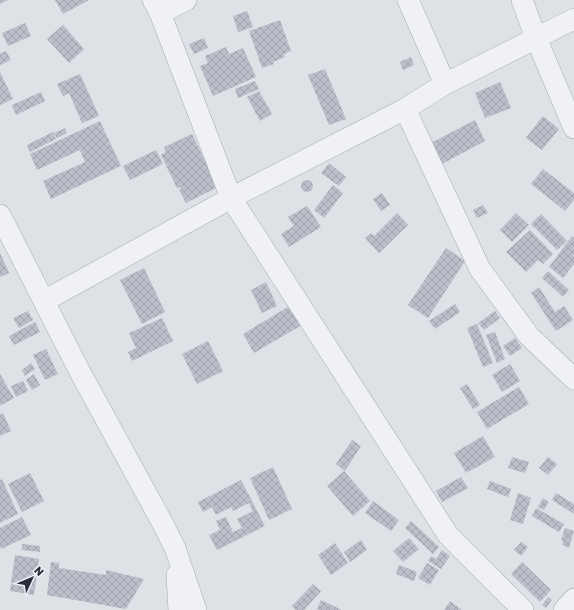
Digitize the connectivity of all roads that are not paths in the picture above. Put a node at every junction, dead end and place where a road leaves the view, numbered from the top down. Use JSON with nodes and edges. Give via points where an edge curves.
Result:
{"nodes":[{"id":1,"x":186,"y":0,"type":"edge"},
{"id":2,"x":408,"y":0,"type":"edge"},
{"id":3,"x":522,"y":0,"type":"edge"},
{"id":4,"x":156,"y":7,"type":"edge"},
{"id":5,"x":574,"y":19,"type":"edge"},
{"id":6,"x":536,"y":38,"type":"junction"},
{"id":7,"x":445,"y":84,"type":"junction"},
{"id":8,"x":405,"y":109,"type":"junction"},
{"id":9,"x":574,"y":128,"type":"edge"},
{"id":10,"x":231,"y":198,"type":"junction"},
{"id":11,"x":0,"y":215,"type":"edge"},
{"id":12,"x":44,"y":301,"type":"junction"},
{"id":13,"x":574,"y":379,"type":"edge"},
{"id":14,"x":175,"y":548,"type":"junction"},
{"id":15,"x":574,"y":599,"type":"edge"},
{"id":16,"x":179,"y":610,"type":"edge"},
{"id":17,"x":196,"y":610,"type":"edge"},
{"id":18,"x":523,"y":610,"type":"edge"},
{"id":19,"x":564,"y":610,"type":"edge"}],
"edges":[{"from":1,"to":4,"type":"street"},
{"from":2,"to":7,"type":"street"},
{"from":3,"to":6,"type":"street"},
{"from":4,"to":10,"type":"street"},
{"from":5,"to":6,"type":"street"},
{"from":6,"to":7,"type":"street"},
{"from":6,"to":9,"type":"street"},
{"from":7,"to":8,"type":"street"},
{"from":8,"to":10,"type":"street"},
{"from":8,"to":13,"type":"street","via":[[480,269],[529,336]]},
{"from":10,"to":12,"type":"street"},
{"from":10,"to":18,"type":"street","via":[[448,535]]},
{"from":11,"to":12,"type":"street"},
{"from":12,"to":14,"type":"street"},
{"from":14,"to":16,"type":"street"},
{"from":14,"to":17,"type":"street"},
{"from":15,"to":19,"type":"street"}]}
